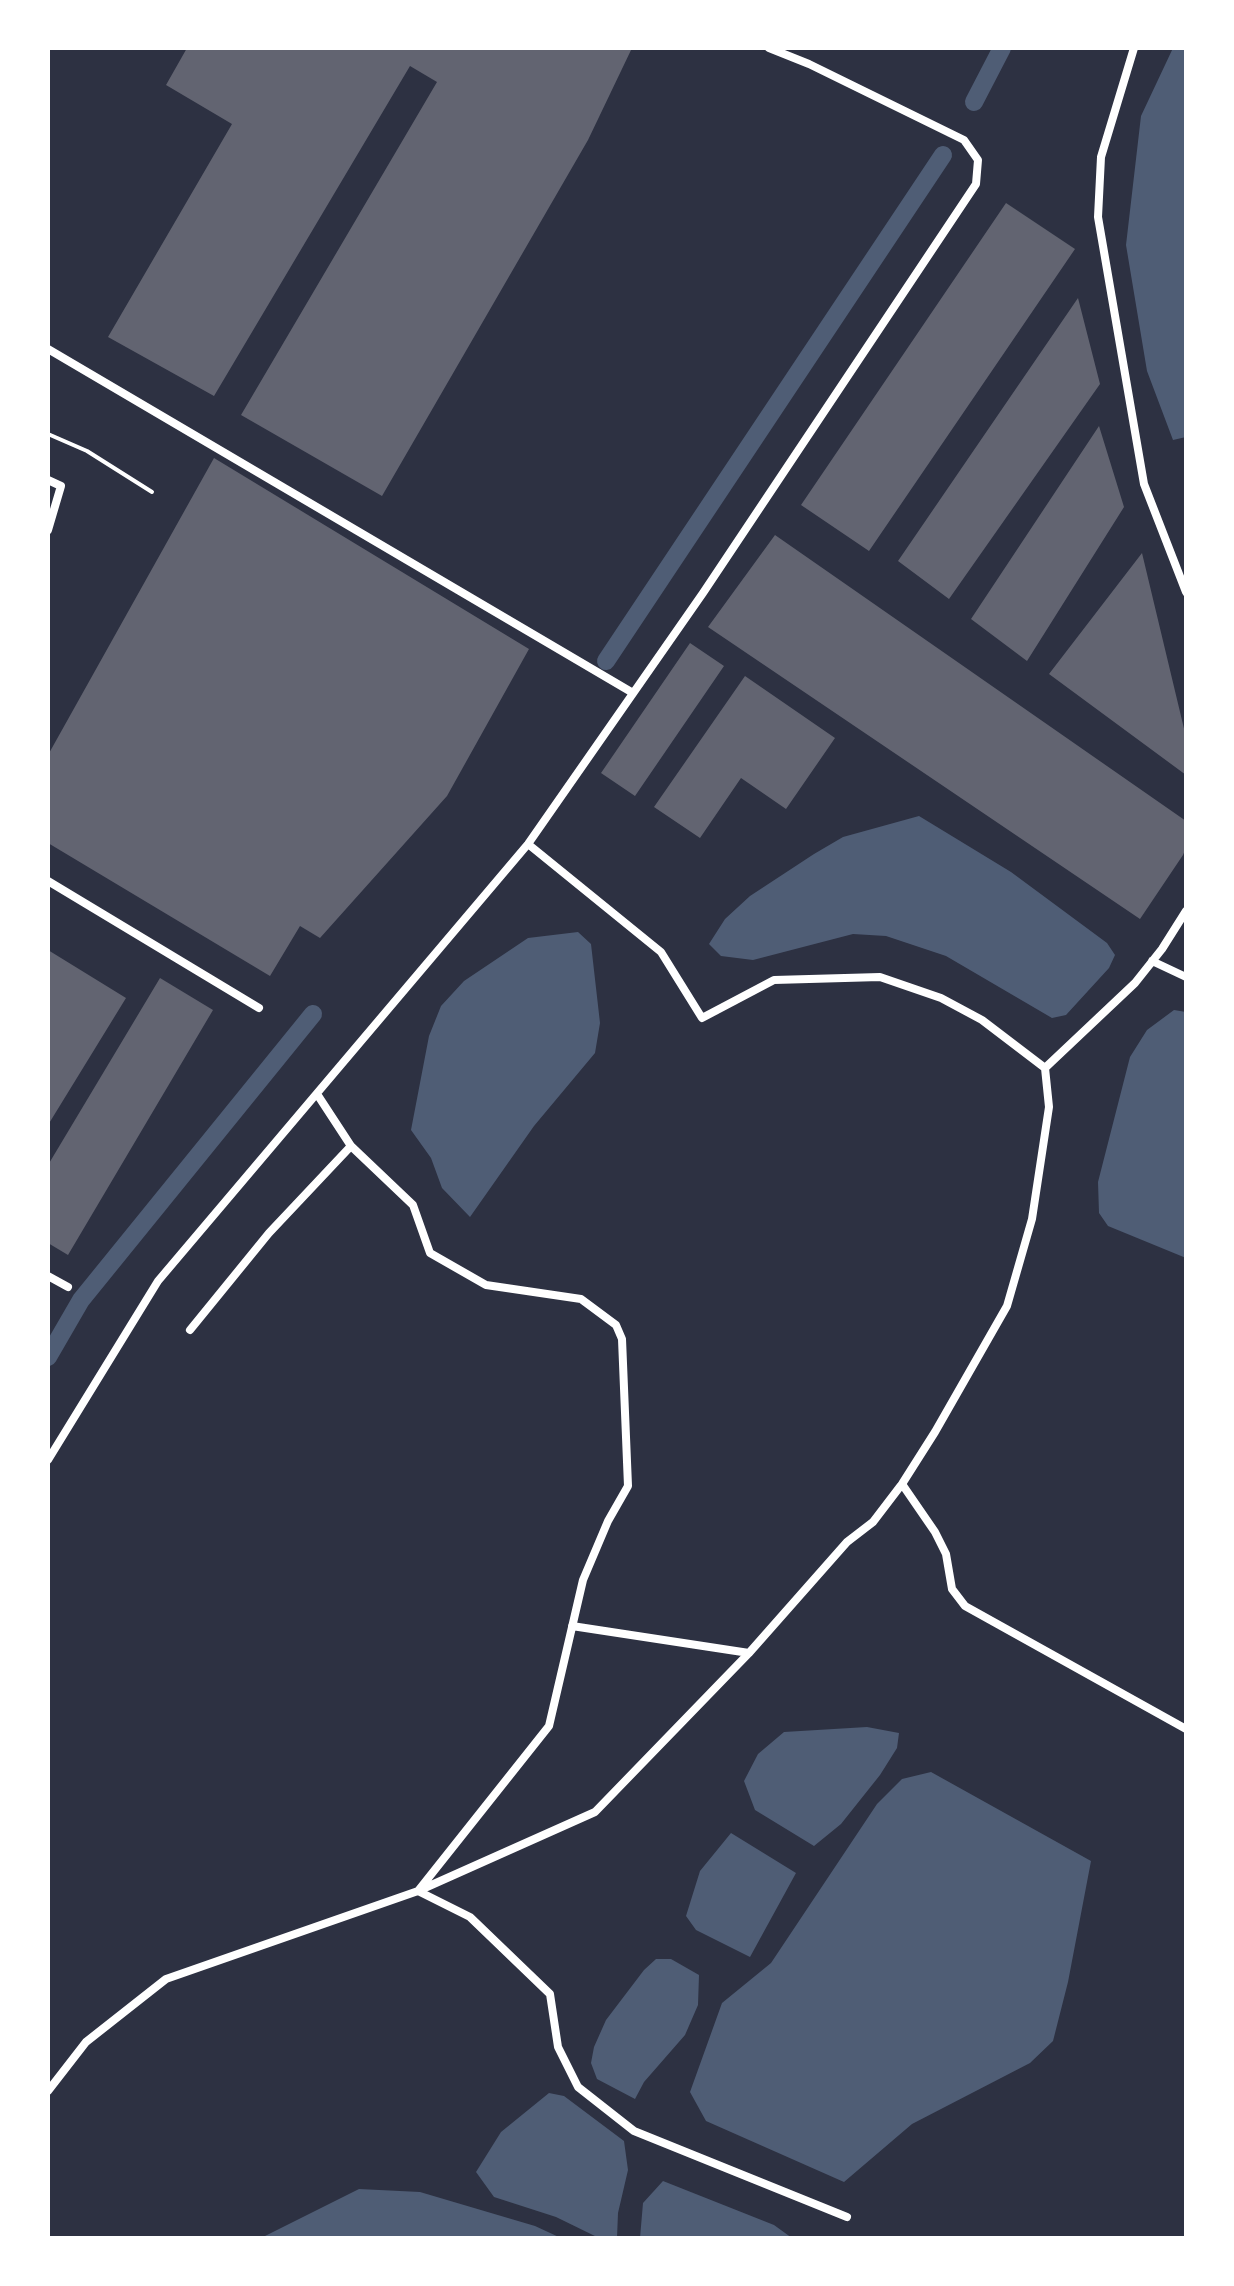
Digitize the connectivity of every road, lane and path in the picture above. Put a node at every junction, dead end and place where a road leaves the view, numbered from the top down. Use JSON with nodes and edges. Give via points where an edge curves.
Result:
{"nodes":[{"id":1,"x":769,"y":48,"type":"edge"},
{"id":2,"x":1134,"y":48,"type":"edge"},
{"id":3,"x":48,"y":349,"type":"edge"},
{"id":4,"x":48,"y":434,"type":"edge"},
{"id":5,"x":48,"y":480,"type":"edge"},
{"id":6,"x":152,"y":492,"type":"dead end"},
{"id":7,"x":48,"y":530,"type":"edge"},
{"id":8,"x":1186,"y":592,"type":"edge"},
{"id":9,"x":633,"y":693,"type":"junction"},
{"id":10,"x":528,"y":844,"type":"junction"},
{"id":11,"x":48,"y":881,"type":"edge"},
{"id":12,"x":1186,"y":911,"type":"edge"},
{"id":13,"x":1152,"y":961,"type":"junction"},
{"id":14,"x":1186,"y":977,"type":"edge"},
{"id":15,"x":259,"y":1008,"type":"dead end"},
{"id":16,"x":1045,"y":1068,"type":"junction"},
{"id":17,"x":317,"y":1094,"type":"junction"},
{"id":18,"x":351,"y":1146,"type":"junction"},
{"id":19,"x":48,"y":1276,"type":"edge"},
{"id":20,"x":68,"y":1287,"type":"dead end"},
{"id":21,"x":190,"y":1330,"type":"dead end"},
{"id":22,"x":48,"y":1460,"type":"edge"},
{"id":23,"x":902,"y":1484,"type":"junction"},
{"id":24,"x":572,"y":1626,"type":"junction"},
{"id":25,"x":749,"y":1653,"type":"junction"},
{"id":26,"x":1186,"y":1729,"type":"edge"},
{"id":27,"x":418,"y":1891,"type":"junction"},
{"id":28,"x":48,"y":2091,"type":"edge"},
{"id":29,"x":847,"y":2217,"type":"dead end"}],
"edges":[{"from":1,"to":9,"type":"street","via":[[964,140],[978,160],[976,184]]},
{"from":2,"to":8,"type":"street","via":[[1101,157],[1098,217],[1144,484]]},
{"from":3,"to":9,"type":"street"},
{"from":4,"to":6,"type":"lane","via":[[87,451]]},
{"from":5,"to":7,"type":"street","via":[[61,486]]},
{"from":9,"to":10,"type":"street"},
{"from":10,"to":16,"type":"street","via":[[661,952],[702,1018],[774,980],[880,977],[941,998],[982,1020]]},
{"from":10,"to":17,"type":"street"},
{"from":11,"to":15,"type":"street"},
{"from":12,"to":13,"type":"street"},
{"from":13,"to":14,"type":"street"},
{"from":13,"to":16,"type":"street"},
{"from":16,"to":23,"type":"street","via":[[1049,1107],[1032,1219],[1007,1306]]},
{"from":17,"to":18,"type":"street"},
{"from":17,"to":22,"type":"street","via":[[158,1281]]},
{"from":18,"to":21,"type":"street","via":[[269,1233]]},
{"from":18,"to":24,"type":"street","via":[[413,1205],[430,1253],[486,1285],[581,1299],[616,1325],[622,1339],[628,1486],[583,1580]]},
{"from":19,"to":20,"type":"street"},
{"from":23,"to":25,"type":"street","via":[[873,1522],[847,1542]]},
{"from":23,"to":26,"type":"street","via":[[935,1532],[946,1554],[952,1589],[965,1606]]},
{"from":24,"to":25,"type":"street"},
{"from":24,"to":27,"type":"street","via":[[549,1726]]},
{"from":25,"to":27,"type":"street","via":[[595,1812]]},
{"from":27,"to":28,"type":"street","via":[[166,1979],[86,2042]]},
{"from":27,"to":29,"type":"street","via":[[470,1917],[550,1994],[558,2047],[578,2087],[634,2131]]}]}
